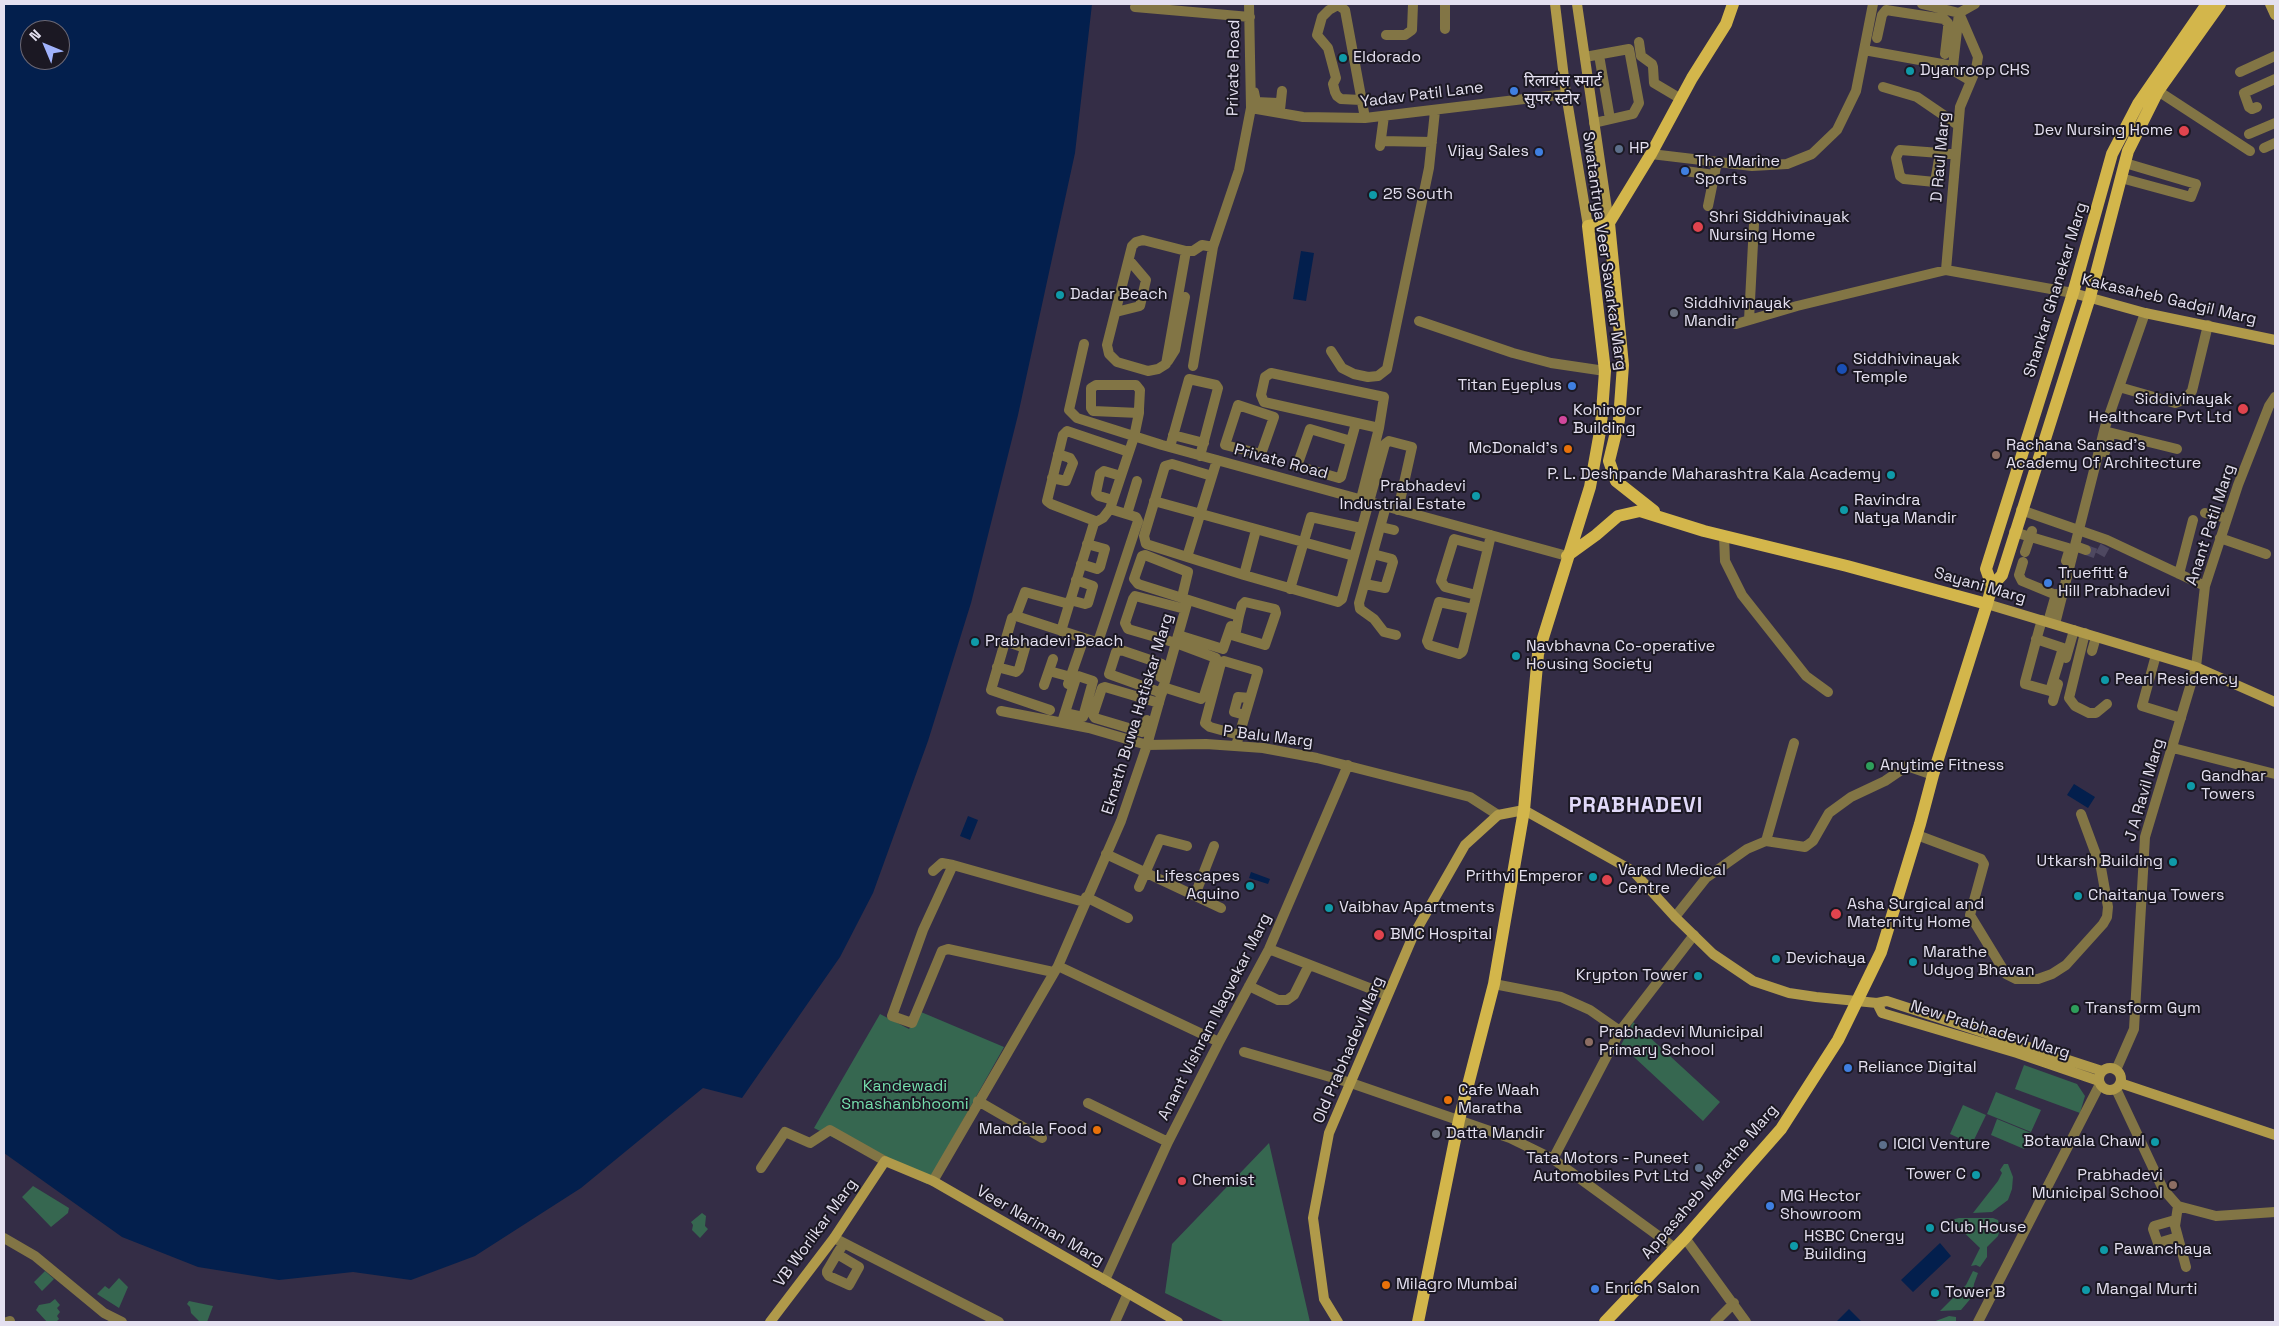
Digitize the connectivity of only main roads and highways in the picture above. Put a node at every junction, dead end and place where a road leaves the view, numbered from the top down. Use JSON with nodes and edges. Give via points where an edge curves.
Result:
{"nodes":[{"id":1,"x":1555,"y":4,"type":"edge"},
{"id":2,"x":1577,"y":4,"type":"edge"},
{"id":3,"x":1733,"y":4,"type":"edge"},
{"id":4,"x":2207,"y":4,"type":"edge"},
{"id":5,"x":2220,"y":4,"type":"edge"},
{"id":6,"x":2270,"y":4,"type":"edge"},
{"id":7,"x":2275,"y":15,"type":"edge"},
{"id":8,"x":1609,"y":223,"type":"junction"},
{"id":9,"x":1588,"y":226,"type":"junction"},
{"id":10,"x":2073,"y":294,"type":"junction"},
{"id":11,"x":2090,"y":298,"type":"junction"},
{"id":12,"x":2275,"y":340,"type":"edge"},
{"id":13,"x":1668,"y":520,"type":"junction"},
{"id":14,"x":1566,"y":556,"type":"junction"},
{"id":15,"x":1992,"y":586,"type":"junction"},
{"id":16,"x":1987,"y":604,"type":"junction"},
{"id":17,"x":2275,"y":702,"type":"edge"},
{"id":18,"x":1524,"y":810,"type":"junction"},
{"id":19,"x":1857,"y":1002,"type":"junction"},
{"id":20,"x":1877,"y":1003,"type":"junction"},
{"id":21,"x":2102,"y":1071,"type":"junction"},
{"id":22,"x":2099,"y":1083,"type":"junction"},
{"id":23,"x":2118,"y":1086,"type":"junction"},
{"id":24,"x":2275,"y":1135,"type":"edge"},
{"id":25,"x":885,"y":1161,"type":"joint"},
{"id":26,"x":770,"y":1322,"type":"edge"},
{"id":27,"x":1178,"y":1322,"type":"edge"},
{"id":28,"x":1338,"y":1322,"type":"edge"},
{"id":29,"x":1418,"y":1322,"type":"edge"},
{"id":30,"x":1605,"y":1322,"type":"edge"}],
"edges":[{"from":1,"to":9,"type":"main road","name":"Swatantrya Veer Savarkar Marg"},
{"from":2,"to":8,"type":"main road","name":"Swatantrya Veer Savarkar Marg"},
{"from":3,"to":8,"type":"main road","via":[[1726,24]]},
{"from":4,"to":10,"type":"main road","name":"Shankar Ghanekar Marg","via":[[2138,104],[2112,154]]},
{"from":5,"to":11,"type":"main road","via":[[2158,91],[2128,151]]},
{"from":6,"to":7,"type":"main road"},
{"from":8,"to":9,"type":"main road"},
{"from":8,"to":13,"type":"main road","name":"Swatantrya Veer Savarkar Marg","via":[[1623,365],[1619,420],[1609,461],[1616,481]]},
{"from":9,"to":14,"type":"main road","name":"Swatantrya Veer Savarkar Marg","via":[[1605,371],[1601,426],[1590,487]]},
{"from":10,"to":11,"type":"main road","name":"Kakasaheb Gadgil Marg"},
{"from":10,"to":15,"type":"main road","name":"Shankar Ghanekar Marg","via":[[1986,569]]},
{"from":11,"to":12,"type":"main road","name":"Kakasaheb Gadgil Marg"},
{"from":11,"to":15,"type":"main road","via":[[2002,575]]},
{"from":13,"to":14,"type":"main road","via":[[1640,511],[1618,516]]},
{"from":13,"to":16,"type":"main road","name":"Sayani Marg"},
{"from":14,"to":18,"type":"main road","name":"Swatantrya Veer Savarkar Marg","via":[[1538,654]]},
{"from":15,"to":16,"type":"main road","name":"Shankar Ghanekar Marg"},
{"from":16,"to":17,"type":"main road","name":"Sayani Marg","via":[[2196,667]]},
{"from":16,"to":19,"type":"main road","name":"Appasaheb Marathe Marg","via":[[1881,952]]},
{"from":18,"to":19,"type":"main road","name":"New Prabhadevi Marg","via":[[1633,871],[1713,954],[1753,981],[1790,993]]},
{"from":18,"to":28,"type":"main road","name":"Old Prabhadevi Marg","via":[[1498,816],[1465,845],[1413,936],[1329,1133],[1313,1218],[1324,1299]]},
{"from":18,"to":29,"type":"main road","name":"Swatantrya Veer Savarkar Marg","via":[[1494,984],[1459,1120]]},
{"from":19,"to":20,"type":"main road","name":"New Prabhadevi Marg"},
{"from":19,"to":30,"type":"main road","name":"Appasaheb Marathe Marg","via":[[1838,1040],[1781,1129]]},
{"from":20,"to":21,"type":"main road","name":"New Prabhadevi Marg","via":[[1887,1001]]},
{"from":20,"to":22,"type":"main road","name":"New Prabhadevi Marg","via":[[1882,1013],[2017,1053]]},
{"from":21,"to":22,"type":"main road"},
{"from":21,"to":23,"type":"main road","name":"New Prabhadevi Marg","via":[[2116,1070],[2121,1076]]},
{"from":22,"to":23,"type":"main road","name":"New Prabhadevi Marg","via":[[2105,1090]]},
{"from":23,"to":24,"type":"main road","name":"New Prabhadevi Marg"},
{"from":25,"to":26,"type":"main road","name":"VB Worlikar Marg","via":[[834,1238]]},
{"from":25,"to":27,"type":"main road","name":"Veer Nariman Marg","via":[[933,1181]]}]}
